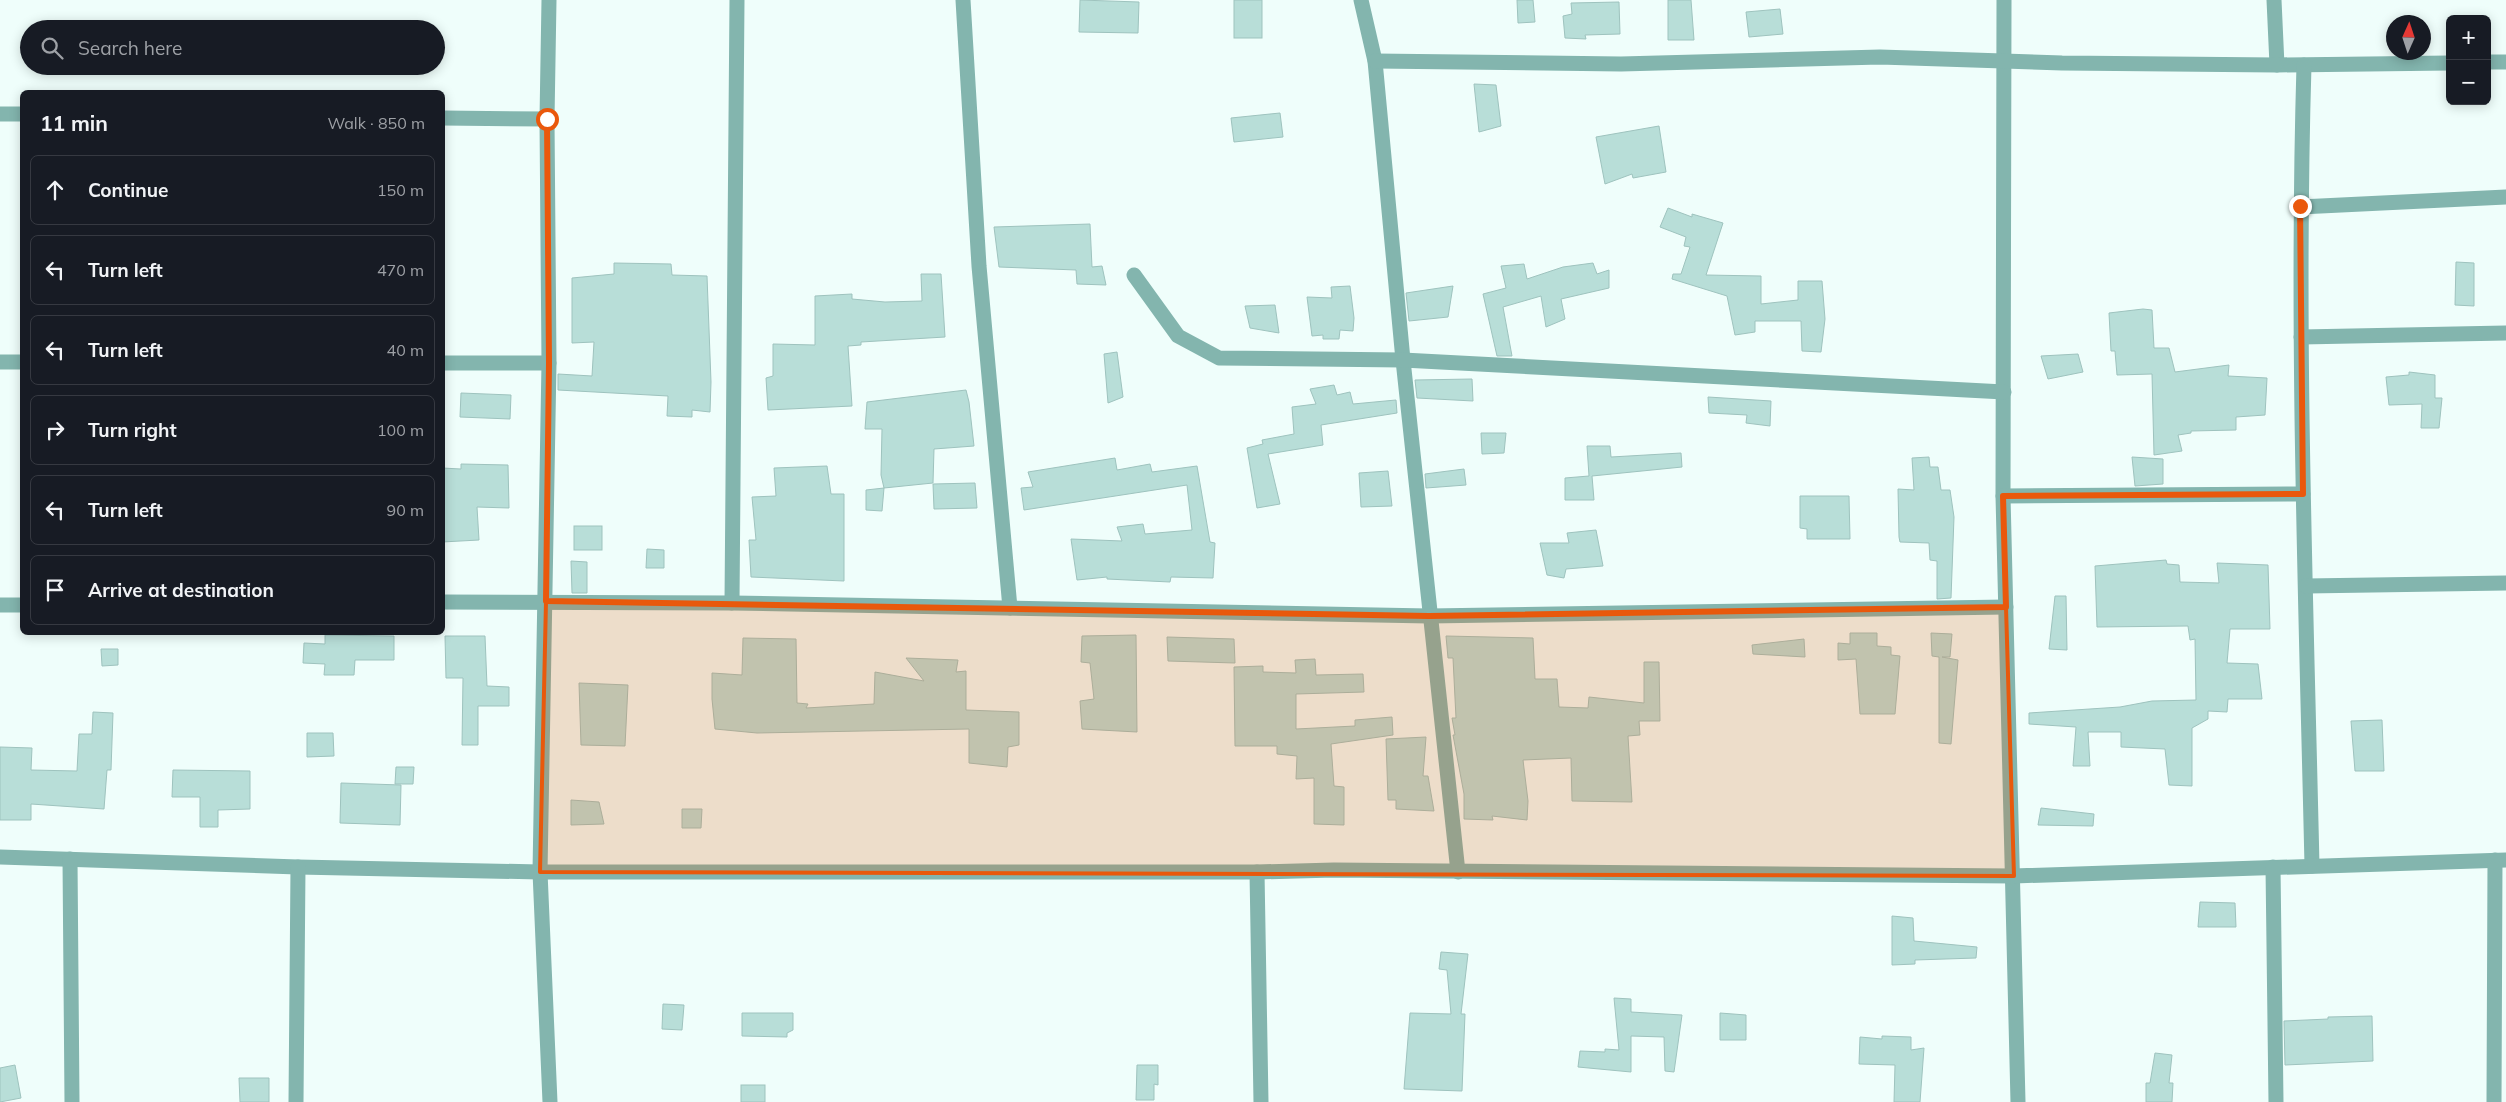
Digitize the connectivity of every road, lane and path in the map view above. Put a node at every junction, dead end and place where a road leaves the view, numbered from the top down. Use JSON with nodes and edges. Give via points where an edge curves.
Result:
{"nodes":[{"id":1,"x":549,"y":0,"type":"edge"},
{"id":2,"x":737,"y":0,"type":"edge"},
{"id":3,"x":963,"y":0,"type":"edge"},
{"id":4,"x":1361,"y":0,"type":"edge"},
{"id":5,"x":2004,"y":0,"type":"edge"},
{"id":6,"x":2274,"y":0,"type":"edge"},
{"id":7,"x":1375,"y":61,"type":"junction"},
{"id":8,"x":2004,"y":61,"type":"junction"},
{"id":9,"x":2491,"y":62,"type":"edge"},
{"id":10,"x":2506,"y":62,"type":"edge"},
{"id":11,"x":2446,"y":63,"type":"edge"},
{"id":12,"x":2277,"y":65,"type":"junction"},
{"id":13,"x":2304,"y":65,"type":"junction"},
{"id":14,"x":0,"y":114,"type":"edge"},
{"id":15,"x":20,"y":114,"type":"edge"},
{"id":16,"x":445,"y":118,"type":"edge"},
{"id":17,"x":547,"y":119,"type":"junction"},
{"id":18,"x":2506,"y":197,"type":"edge"},
{"id":19,"x":2300,"y":206,"type":"junction"},
{"id":20,"x":1134,"y":275,"type":"dead end"},
{"id":21,"x":2506,"y":333,"type":"edge"},
{"id":22,"x":2301,"y":337,"type":"junction"},
{"id":23,"x":1403,"y":360,"type":"junction"},
{"id":24,"x":0,"y":362,"type":"edge"},
{"id":25,"x":20,"y":362,"type":"edge"},
{"id":26,"x":445,"y":362,"type":"edge"},
{"id":27,"x":549,"y":363,"type":"junction"},
{"id":28,"x":2004,"y":392,"type":"junction"},
{"id":29,"x":2303,"y":494,"type":"junction"},
{"id":30,"x":2003,"y":496,"type":"junction"},
{"id":31,"x":2506,"y":583,"type":"edge"},
{"id":32,"x":2306,"y":586,"type":"junction"},
{"id":33,"x":546,"y":601,"type":"junction"},
{"id":34,"x":445,"y":602,"type":"edge"},
{"id":35,"x":732,"y":603,"type":"junction"},
{"id":36,"x":20,"y":605,"type":"edge"},
{"id":37,"x":0,"y":606,"type":"edge"},
{"id":38,"x":2006,"y":607,"type":"junction"},
{"id":39,"x":1010,"y":608,"type":"junction"},
{"id":40,"x":1429,"y":616,"type":"junction"},
{"id":41,"x":0,"y":857,"type":"edge"},
{"id":42,"x":70,"y":859,"type":"junction"},
{"id":43,"x":2501,"y":860,"type":"edge"},
{"id":44,"x":2312,"y":866,"type":"junction"},
{"id":45,"x":298,"y":867,"type":"junction"},
{"id":46,"x":2273,"y":867,"type":"junction"},
{"id":47,"x":540,"y":872,"type":"junction"},
{"id":48,"x":1257,"y":872,"type":"junction"},
{"id":49,"x":1458,"y":872,"type":"junction"},
{"id":50,"x":2014,"y":876,"type":"junction"},
{"id":51,"x":72,"y":1102,"type":"edge"},
{"id":52,"x":296,"y":1102,"type":"edge"},
{"id":53,"x":550,"y":1102,"type":"edge"},
{"id":54,"x":1261,"y":1102,"type":"edge"},
{"id":55,"x":2018,"y":1102,"type":"edge"},
{"id":56,"x":2276,"y":1102,"type":"edge"},
{"id":57,"x":2494,"y":1102,"type":"edge"}],
"edges":[{"from":1,"to":17,"type":"street"},
{"from":2,"to":35,"type":"street"},
{"from":3,"to":39,"type":"street","via":[[979,266]]},
{"from":4,"to":7,"type":"street"},
{"from":5,"to":8,"type":"street"},
{"from":6,"to":12,"type":"street"},
{"from":7,"to":8,"type":"street","via":[[1621,64],[1880,57]]},
{"from":7,"to":23,"type":"street"},
{"from":8,"to":12,"type":"street"},
{"from":8,"to":28,"type":"street"},
{"from":9,"to":10,"type":"street"},
{"from":11,"to":13,"type":"street"},
{"from":12,"to":13,"type":"street"},
{"from":13,"to":19,"type":"street"},
{"from":14,"to":15,"type":"street"},
{"from":16,"to":17,"type":"street"},
{"from":17,"to":27,"type":"street"},
{"from":18,"to":19,"type":"street"},
{"from":19,"to":22,"type":"street"},
{"from":20,"to":23,"type":"street","via":[[1178,336],[1219,358]]},
{"from":21,"to":22,"type":"street"},
{"from":22,"to":29,"type":"street"},
{"from":23,"to":28,"type":"street"},
{"from":23,"to":40,"type":"street"},
{"from":24,"to":25,"type":"street"},
{"from":26,"to":27,"type":"street"},
{"from":27,"to":33,"type":"street"},
{"from":28,"to":30,"type":"street"},
{"from":29,"to":30,"type":"street"},
{"from":29,"to":32,"type":"street"},
{"from":30,"to":38,"type":"street"},
{"from":31,"to":32,"type":"street"},
{"from":32,"to":44,"type":"street"},
{"from":33,"to":34,"type":"street"},
{"from":33,"to":35,"type":"street"},
{"from":33,"to":47,"type":"street"},
{"from":35,"to":39,"type":"street"},
{"from":36,"to":37,"type":"street"},
{"from":38,"to":40,"type":"street"},
{"from":38,"to":50,"type":"street"},
{"from":39,"to":40,"type":"street"},
{"from":40,"to":49,"type":"street"},
{"from":41,"to":42,"type":"street"},
{"from":42,"to":45,"type":"street"},
{"from":42,"to":51,"type":"street"},
{"from":43,"to":44,"type":"street"},
{"from":43,"to":57,"type":"street"},
{"from":44,"to":46,"type":"street"},
{"from":45,"to":47,"type":"street"},
{"from":45,"to":52,"type":"street"},
{"from":46,"to":50,"type":"street"},
{"from":46,"to":56,"type":"street"},
{"from":47,"to":48,"type":"street"},
{"from":47,"to":53,"type":"street"},
{"from":48,"to":49,"type":"street"},
{"from":48,"to":54,"type":"street"},
{"from":49,"to":50,"type":"street"},
{"from":50,"to":55,"type":"street"}]}
